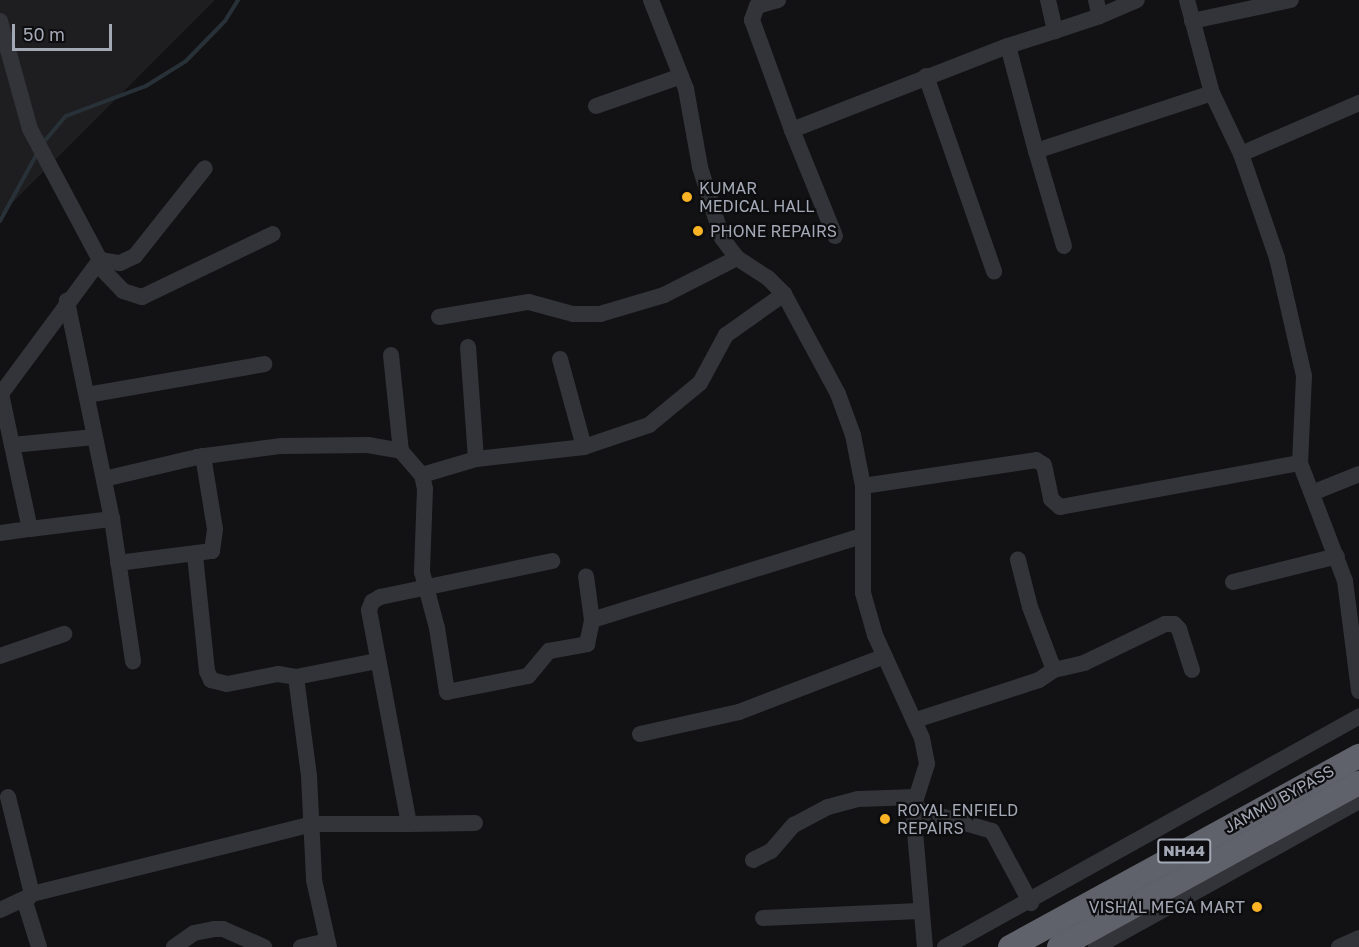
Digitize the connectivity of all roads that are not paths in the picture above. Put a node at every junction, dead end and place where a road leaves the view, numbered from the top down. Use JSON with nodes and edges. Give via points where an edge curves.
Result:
{"nodes":[{"id":1,"x":651,"y":0,"type":"edge"},
{"id":2,"x":778,"y":0,"type":"edge"},
{"id":3,"x":1048,"y":0,"type":"edge"},
{"id":4,"x":1137,"y":0,"type":"edge"},
{"id":5,"x":1187,"y":0,"type":"edge"},
{"id":6,"x":1291,"y":0,"type":"edge"},
{"id":7,"x":1098,"y":8,"type":"edge"},
{"id":8,"x":0,"y":21,"type":"edge"},
{"id":9,"x":1192,"y":21,"type":"junction"},
{"id":10,"x":1055,"y":31,"type":"junction"},
{"id":11,"x":1008,"y":46,"type":"junction"},
{"id":12,"x":681,"y":76,"type":"junction"},
{"id":13,"x":926,"y":76,"type":"junction"},
{"id":14,"x":1212,"y":93,"type":"junction"},
{"id":15,"x":1359,"y":103,"type":"edge"},
{"id":16,"x":596,"y":106,"type":"dead end"},
{"id":17,"x":792,"y":130,"type":"junction"},
{"id":18,"x":1036,"y":151,"type":"junction"},
{"id":19,"x":1241,"y":154,"type":"junction"},
{"id":20,"x":205,"y":168,"type":"dead end"},
{"id":21,"x":273,"y":234,"type":"dead end"},
{"id":22,"x":835,"y":236,"type":"dead end"},
{"id":23,"x":1064,"y":246,"type":"dead end"},
{"id":24,"x":737,"y":258,"type":"junction"},
{"id":25,"x":99,"y":263,"type":"junction"},
{"id":26,"x":994,"y":271,"type":"dead end"},
{"id":27,"x":784,"y":294,"type":"junction"},
{"id":28,"x":67,"y":301,"type":"junction"},
{"id":29,"x":439,"y":317,"type":"dead end"},
{"id":30,"x":468,"y":347,"type":"dead end"},
{"id":31,"x":391,"y":355,"type":"dead end"},
{"id":32,"x":560,"y":359,"type":"dead end"},
{"id":33,"x":264,"y":364,"type":"dead end"},
{"id":34,"x":0,"y":395,"type":"edge"},
{"id":35,"x":87,"y":395,"type":"junction"},
{"id":36,"x":96,"y":437,"type":"junction"},
{"id":37,"x":12,"y":445,"type":"junction"},
{"id":38,"x":584,"y":447,"type":"junction"},
{"id":39,"x":401,"y":452,"type":"junction"},
{"id":40,"x":203,"y":456,"type":"junction"},
{"id":41,"x":476,"y":459,"type":"junction"},
{"id":42,"x":1300,"y":463,"type":"junction"},
{"id":43,"x":1359,"y":474,"type":"edge"},
{"id":44,"x":422,"y":475,"type":"junction"},
{"id":45,"x":104,"y":479,"type":"junction"},
{"id":46,"x":864,"y":486,"type":"junction"},
{"id":47,"x":1312,"y":493,"type":"junction"},
{"id":48,"x":112,"y":519,"type":"junction"},
{"id":49,"x":30,"y":529,"type":"junction"},
{"id":50,"x":0,"y":533,"type":"edge"},
{"id":51,"x":861,"y":536,"type":"junction"},
{"id":52,"x":195,"y":555,"type":"junction"},
{"id":53,"x":1337,"y":556,"type":"junction"},
{"id":54,"x":1018,"y":560,"type":"dead end"},
{"id":55,"x":552,"y":561,"type":"dead end"},
{"id":56,"x":118,"y":563,"type":"junction"},
{"id":57,"x":586,"y":576,"type":"dead end"},
{"id":58,"x":1233,"y":582,"type":"dead end"},
{"id":59,"x":426,"y":587,"type":"junction"},
{"id":60,"x":592,"y":620,"type":"junction"},
{"id":61,"x":64,"y":634,"type":"dead end"},
{"id":62,"x":0,"y":656,"type":"edge"},
{"id":63,"x":885,"y":656,"type":"junction"},
{"id":64,"x":133,"y":661,"type":"dead end"},
{"id":65,"x":377,"y":661,"type":"junction"},
{"id":66,"x":1054,"y":670,"type":"junction"},
{"id":67,"x":1192,"y":670,"type":"dead end"},
{"id":68,"x":296,"y":677,"type":"junction"},
{"id":69,"x":1359,"y":691,"type":"edge"},
{"id":70,"x":1359,"y":717,"type":"edge"},
{"id":71,"x":916,"y":720,"type":"junction"},
{"id":72,"x":1359,"y":729,"type":"edge"},
{"id":73,"x":640,"y":734,"type":"dead end"},
{"id":74,"x":1359,"y":756,"type":"edge"},
{"id":75,"x":1359,"y":783,"type":"edge"},
{"id":76,"x":8,"y":797,"type":"dead end"},
{"id":77,"x":1359,"y":801,"type":"edge"},
{"id":78,"x":915,"y":803,"type":"junction"},
{"id":79,"x":475,"y":823,"type":"dead end"},
{"id":80,"x":312,"y":824,"type":"junction"},
{"id":81,"x":409,"y":824,"type":"junction"},
{"id":82,"x":1158,"y":834,"type":"junction"},
{"id":83,"x":753,"y":860,"type":"dead end"},
{"id":84,"x":29,"y":896,"type":"junction"},
{"id":85,"x":1031,"y":903,"type":"junction"},
{"id":86,"x":0,"y":910,"type":"edge"},
{"id":87,"x":919,"y":911,"type":"junction"},
{"id":88,"x":763,"y":918,"type":"dead end"},
{"id":89,"x":1359,"y":938,"type":"edge"},
{"id":90,"x":328,"y":944,"type":"edge"},
{"id":91,"x":39,"y":947,"type":"edge"},
{"id":92,"x":174,"y":947,"type":"edge"},
{"id":93,"x":264,"y":947,"type":"edge"},
{"id":94,"x":301,"y":947,"type":"edge"},
{"id":95,"x":925,"y":947,"type":"edge"},
{"id":96,"x":945,"y":947,"type":"edge"},
{"id":97,"x":966,"y":947,"type":"edge"},
{"id":98,"x":1010,"y":947,"type":"edge"},
{"id":99,"x":1059,"y":947,"type":"edge"},
{"id":100,"x":1096,"y":947,"type":"edge"},
{"id":101,"x":1339,"y":947,"type":"edge"}],
"edges":[{"from":1,"to":12,"type":"street"},
{"from":2,"to":17,"type":"street","via":[[757,6],[752,20]]},
{"from":3,"to":10,"type":"street"},
{"from":4,"to":7,"type":"street"},
{"from":5,"to":9,"type":"street"},
{"from":6,"to":9,"type":"street"},
{"from":7,"to":10,"type":"street"},
{"from":8,"to":25,"type":"street","via":[[22,109]]},
{"from":9,"to":14,"type":"street"},
{"from":10,"to":11,"type":"street"},
{"from":11,"to":13,"type":"street"},
{"from":11,"to":18,"type":"street"},
{"from":12,"to":16,"type":"street"},
{"from":12,"to":24,"type":"street","via":[[700,167],[727,249]]},
{"from":13,"to":17,"type":"street"},
{"from":13,"to":26,"type":"street"},
{"from":14,"to":18,"type":"street"},
{"from":14,"to":19,"type":"street"},
{"from":15,"to":19,"type":"street"},
{"from":17,"to":22,"type":"street"},
{"from":18,"to":23,"type":"street"},
{"from":19,"to":42,"type":"street","via":[[1277,258],[1304,376]]},
{"from":20,"to":25,"type":"street","via":[[135,256],[120,263]]},
{"from":21,"to":25,"type":"street","via":[[142,297],[123,291]]},
{"from":24,"to":27,"type":"street"},
{"from":24,"to":29,"type":"street","via":[[664,295],[600,314],[573,314],[529,302]]},
{"from":25,"to":28,"type":"street"},
{"from":27,"to":38,"type":"street","via":[[726,335],[700,383],[663,416],[649,425]]},
{"from":27,"to":46,"type":"street","via":[[838,394],[853,435]]},
{"from":28,"to":34,"type":"street"},
{"from":28,"to":35,"type":"street"},
{"from":30,"to":41,"type":"street"},
{"from":31,"to":39,"type":"street"},
{"from":32,"to":38,"type":"street"},
{"from":33,"to":35,"type":"street"},
{"from":34,"to":37,"type":"street"},
{"from":35,"to":36,"type":"street"},
{"from":36,"to":37,"type":"street"},
{"from":36,"to":45,"type":"street"},
{"from":37,"to":49,"type":"street"},
{"from":38,"to":41,"type":"street"},
{"from":39,"to":40,"type":"street","via":[[385,447],[316,443]]},
{"from":39,"to":44,"type":"street"},
{"from":40,"to":45,"type":"street"},
{"from":40,"to":52,"type":"street","via":[[215,543],[209,553]]},
{"from":41,"to":44,"type":"street"},
{"from":42,"to":46,"type":"street","via":[[1060,507],[1051,499],[1044,465],[1036,460]]},
{"from":42,"to":47,"type":"street"},
{"from":43,"to":47,"type":"street"},
{"from":44,"to":59,"type":"street","via":[[425,489],[421,557]]},
{"from":45,"to":48,"type":"street"},
{"from":46,"to":51,"type":"street"},
{"from":47,"to":53,"type":"street"},
{"from":48,"to":49,"type":"street"},
{"from":48,"to":56,"type":"street"},
{"from":49,"to":50,"type":"street"},
{"from":51,"to":60,"type":"street"},
{"from":51,"to":63,"type":"street","via":[[863,592]]},
{"from":52,"to":56,"type":"street"},
{"from":52,"to":68,"type":"street","via":[[211,680],[227,684],[278,674]]},
{"from":53,"to":58,"type":"street"},
{"from":53,"to":69,"type":"street","via":[[1345,581]]},
{"from":54,"to":66,"type":"street","via":[[1030,607]]},
{"from":55,"to":59,"type":"street"},
{"from":56,"to":64,"type":"street"},
{"from":57,"to":60,"type":"street"},
{"from":59,"to":60,"type":"street","via":[[437,628],[445,688],[454,693],[528,676],[549,651],[587,644]]},
{"from":59,"to":65,"type":"street","via":[[372,602],[369,619]]},
{"from":61,"to":62,"type":"street"},
{"from":63,"to":71,"type":"street"},
{"from":63,"to":73,"type":"street","via":[[739,712]]},
{"from":65,"to":68,"type":"street"},
{"from":65,"to":81,"type":"street"},
{"from":66,"to":67,"type":"street","via":[[1084,663],[1165,624],[1174,624],[1179,630]]},
{"from":66,"to":71,"type":"street","via":[[1040,680]]},
{"from":68,"to":80,"type":"street"},
{"from":70,"to":82,"type":"street"},
{"from":71,"to":78,"type":"street","via":[[927,764]]},
{"from":72,"to":82,"type":"street"},
{"from":74,"to":98,"type":"highway","name":"JAMMU BYPASS","number":"NH44"},
{"from":75,"to":99,"type":"highway","name":"JAMMU BYPASS","number":"NH44"},
{"from":76,"to":84,"type":"street"},
{"from":77,"to":100,"type":"street"},
{"from":78,"to":83,"type":"street","via":[[858,799],[828,807],[794,825],[771,851]]},
{"from":78,"to":85,"type":"street","via":[[992,831]]},
{"from":78,"to":87,"type":"street"},
{"from":79,"to":81,"type":"street"},
{"from":80,"to":81,"type":"street"},
{"from":80,"to":84,"type":"street"},
{"from":80,"to":90,"type":"street","via":[[314,880]]},
{"from":82,"to":85,"type":"street"},
{"from":82,"to":97,"type":"street"},
{"from":84,"to":86,"type":"street"},
{"from":84,"to":91,"type":"street"},
{"from":85,"to":96,"type":"street"},
{"from":87,"to":88,"type":"street"},
{"from":87,"to":95,"type":"street"},
{"from":89,"to":101,"type":"street"},
{"from":90,"to":94,"type":"street"},
{"from":92,"to":93,"type":"street","via":[[194,933],[214,929],[224,929]]}]}
